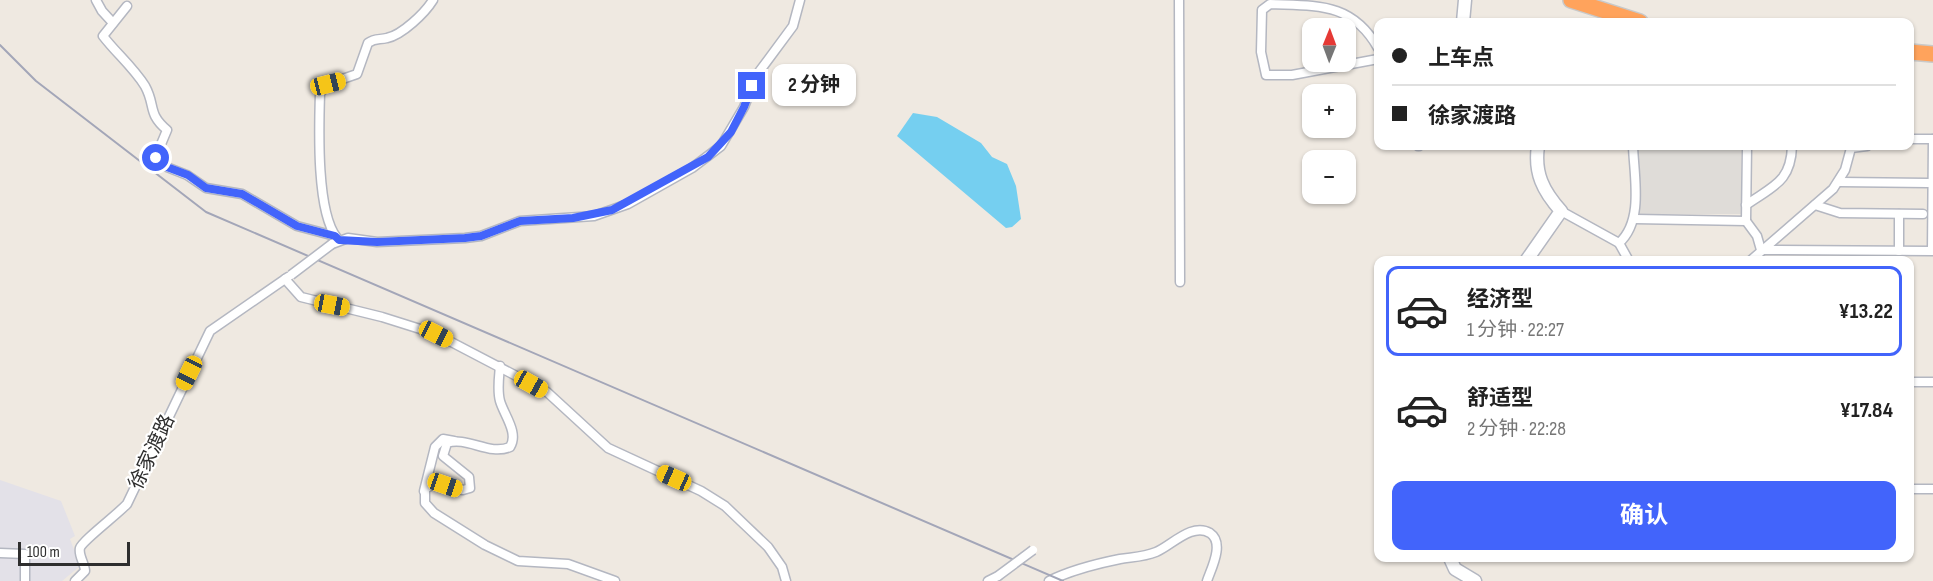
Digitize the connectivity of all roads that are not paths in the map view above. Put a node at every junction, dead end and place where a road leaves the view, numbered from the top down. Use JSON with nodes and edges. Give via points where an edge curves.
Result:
{"nodes":[{"id":1,"x":96,"y":0,"type":"edge"},
{"id":2,"x":433,"y":0,"type":"edge"},
{"id":3,"x":800,"y":0,"type":"edge"},
{"id":4,"x":1179,"y":0,"type":"edge"},
{"id":5,"x":1465,"y":0,"type":"edge"},
{"id":6,"x":1571,"y":0,"type":"edge"},
{"id":7,"x":1269,"y":2,"type":"edge"},
{"id":8,"x":127,"y":6,"type":"dead end"},
{"id":9,"x":1605,"y":6,"type":"edge"},
{"id":10,"x":1463,"y":18,"type":"edge"},
{"id":11,"x":1631,"y":18,"type":"edge"},
{"id":12,"x":113,"y":22,"type":"junction"},
{"id":13,"x":1374,"y":40,"type":"edge"},
{"id":14,"x":1914,"y":52,"type":"edge"},
{"id":15,"x":1933,"y":54,"type":"edge"},
{"id":16,"x":1374,"y":60,"type":"edge"},
{"id":17,"x":1914,"y":139,"type":"edge"},
{"id":18,"x":1933,"y":139,"type":"edge"},
{"id":19,"x":1538,"y":150,"type":"edge"},
{"id":20,"x":1633,"y":150,"type":"edge"},
{"id":21,"x":1747,"y":150,"type":"edge"},
{"id":22,"x":1792,"y":150,"type":"edge"},
{"id":23,"x":1850,"y":150,"type":"edge"},
{"id":24,"x":1931,"y":181,"type":"edge"},
{"id":25,"x":1840,"y":182,"type":"junction"},
{"id":26,"x":1815,"y":205,"type":"junction"},
{"id":27,"x":1746,"y":206,"type":"junction"},
{"id":28,"x":1561,"y":211,"type":"junction"},
{"id":29,"x":1930,"y":213,"type":"edge"},
{"id":30,"x":1899,"y":214,"type":"junction"},
{"id":31,"x":1635,"y":219,"type":"junction"},
{"id":32,"x":1746,"y":221,"type":"junction"},
{"id":33,"x":335,"y":240,"type":"junction"},
{"id":34,"x":1619,"y":243,"type":"junction"},
{"id":35,"x":1761,"y":250,"type":"junction"},
{"id":36,"x":1899,"y":251,"type":"junction"},
{"id":37,"x":1530,"y":256,"type":"edge"},
{"id":38,"x":1626,"y":256,"type":"edge"},
{"id":39,"x":1755,"y":256,"type":"edge"},
{"id":40,"x":288,"y":277,"type":"junction"},
{"id":41,"x":1180,"y":282,"type":"dead end"},
{"id":42,"x":500,"y":366,"type":"junction"},
{"id":43,"x":1914,"y":382,"type":"edge"},
{"id":44,"x":1933,"y":382,"type":"edge"},
{"id":45,"x":457,"y":441,"type":"junction"},
{"id":46,"x":1914,"y":489,"type":"edge"},
{"id":47,"x":1933,"y":489,"type":"edge"},
{"id":48,"x":423,"y":493,"type":"junction"},
{"id":49,"x":1034,"y":546,"type":"dead end"},
{"id":50,"x":0,"y":553,"type":"edge"},
{"id":51,"x":1452,"y":562,"type":"edge"},
{"id":52,"x":25,"y":581,"type":"edge"},
{"id":53,"x":75,"y":581,"type":"edge"},
{"id":54,"x":615,"y":581,"type":"edge"},
{"id":55,"x":786,"y":581,"type":"edge"},
{"id":56,"x":988,"y":581,"type":"edge"},
{"id":57,"x":1049,"y":581,"type":"edge"},
{"id":58,"x":1207,"y":581,"type":"edge"},
{"id":59,"x":1475,"y":581,"type":"edge"}],
"edges":[{"from":1,"to":12,"type":"street"},
{"from":2,"to":33,"type":"street","via":[[422,16],[406,27],[390,37],[368,43],[357,74],[328,84],[320,93],[322,185]]},
{"from":3,"to":33,"type":"street","via":[[793,26],[756,76],[744,107],[721,146],[692,168],[628,204],[594,216],[520,221],[465,238]]},
{"from":4,"to":41,"type":"street"},
{"from":5,"to":10,"type":"street"},
{"from":6,"to":9,"type":"highway"},
{"from":7,"to":13,"type":"street","via":[[1340,10],[1355,19]]},
{"from":7,"to":16,"type":"street","via":[[1260,17],[1266,75],[1293,75]]},
{"from":8,"to":12,"type":"street"},
{"from":9,"to":11,"type":"highway"},
{"from":12,"to":33,"type":"street","via":[[104,38],[144,85],[155,119],[168,130],[157,154],[159,164],[188,175],[206,188],[242,194],[297,226]]},
{"from":14,"to":15,"type":"highway"},
{"from":17,"to":18,"type":"street"},
{"from":18,"to":24,"type":"street"},
{"from":19,"to":28,"type":"street","via":[[1540,183]]},
{"from":20,"to":31,"type":"street"},
{"from":21,"to":27,"type":"street"},
{"from":22,"to":27,"type":"street","via":[[1791,165],[1782,180]]},
{"from":23,"to":25,"type":"street"},
{"from":24,"to":25,"type":"street"},
{"from":24,"to":29,"type":"street"},
{"from":25,"to":26,"type":"street"},
{"from":26,"to":30,"type":"street","via":[[1840,213]]},
{"from":26,"to":35,"type":"street"},
{"from":27,"to":32,"type":"street"},
{"from":28,"to":34,"type":"street"},
{"from":28,"to":37,"type":"street"},
{"from":29,"to":30,"type":"street"},
{"from":29,"to":36,"type":"street","via":[[1932,250]]},
{"from":30,"to":36,"type":"street"},
{"from":31,"to":32,"type":"street"},
{"from":31,"to":34,"type":"street","via":[[1630,234]]},
{"from":32,"to":35,"type":"street"},
{"from":33,"to":40,"type":"street","bridge":true},
{"from":34,"to":38,"type":"street"},
{"from":35,"to":36,"type":"street"},
{"from":35,"to":39,"type":"street"},
{"from":40,"to":42,"type":"street","via":[[301,297],[418,328]]},
{"from":40,"to":53,"type":"street","name":"徐家渡路","via":[[210,331],[127,504],[82,543],[80,553],[85,571]]},
{"from":42,"to":45,"type":"street","via":[[500,401],[513,433],[513,444],[500,450]]},
{"from":42,"to":55,"type":"street","via":[[547,392],[608,448],[717,500],[768,547],[782,567]]},
{"from":43,"to":44,"type":"street"},
{"from":45,"to":48,"type":"street","via":[[439,441]]},
{"from":45,"to":48,"type":"street","via":[[447,443],[442,456],[469,477],[470,488],[433,484]]},
{"from":46,"to":47,"type":"street"},
{"from":48,"to":54,"type":"street","via":[[428,508],[504,555],[518,561],[568,564]]},
{"from":49,"to":56,"type":"street","bridge":true},
{"from":50,"to":52,"type":"street","via":[[25,554]]},
{"from":51,"to":59,"type":"street"},
{"from":57,"to":58,"type":"street","via":[[1082,567],[1148,555],[1201,530],[1215,538]]}]}
